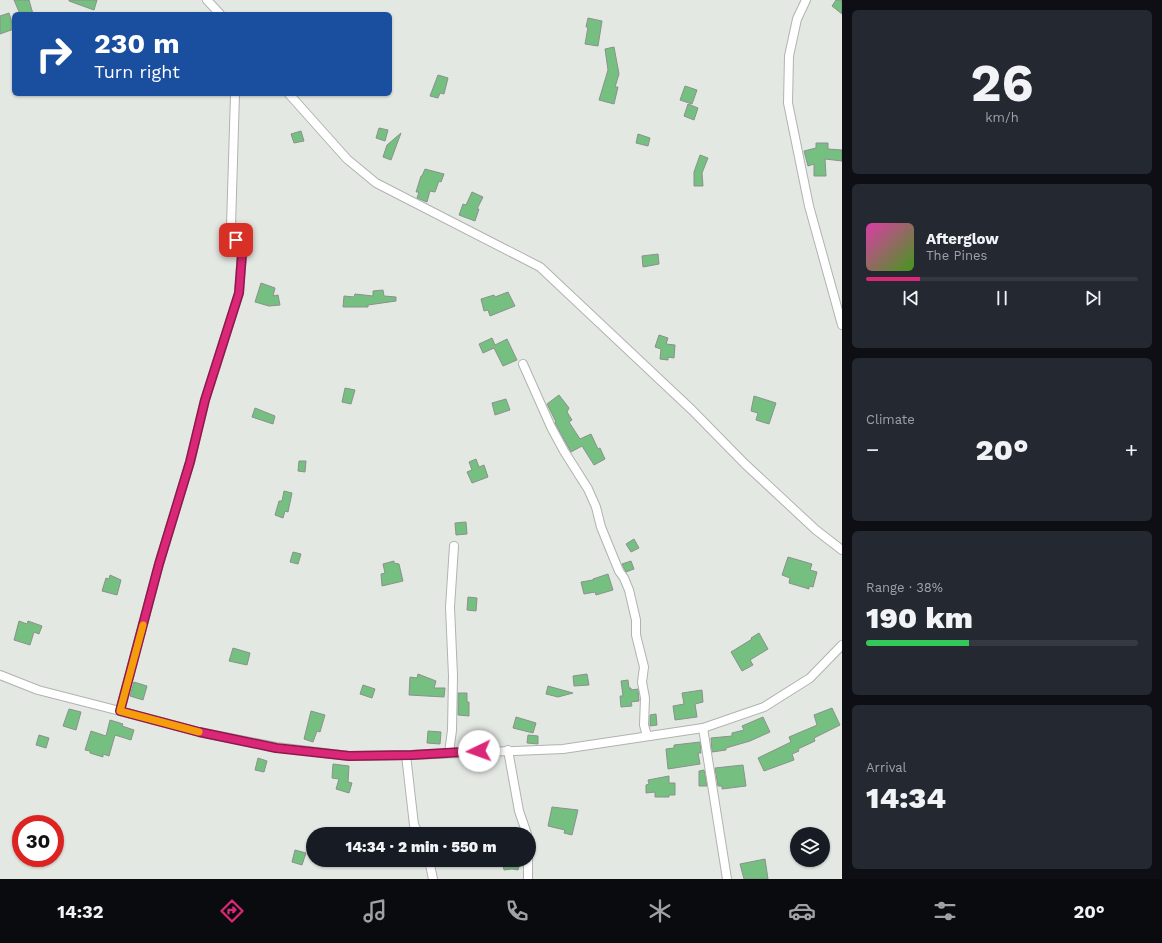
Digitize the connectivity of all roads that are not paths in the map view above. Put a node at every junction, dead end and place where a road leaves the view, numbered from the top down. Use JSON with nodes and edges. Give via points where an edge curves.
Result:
{"nodes":[{"id":1,"x":207,"y":0,"type":"edge"},
{"id":2,"x":806,"y":0,"type":"edge"},
{"id":3,"x":218,"y":12,"type":"edge"},
{"id":4,"x":235,"y":96,"type":"edge"},
{"id":5,"x":291,"y":96,"type":"edge"},
{"id":6,"x":838,"y":294,"type":"edge"},
{"id":7,"x":842,"y":325,"type":"edge"},
{"id":8,"x":523,"y":364,"type":"dead end"},
{"id":9,"x":454,"y":546,"type":"dead end"},
{"id":10,"x":842,"y":550,"type":"edge"},
{"id":11,"x":842,"y":645,"type":"edge"},
{"id":12,"x":0,"y":675,"type":"edge"},
{"id":13,"x":120,"y":711,"type":"junction"},
{"id":14,"x":703,"y":728,"type":"junction"},
{"id":15,"x":647,"y":736,"type":"junction"},
{"id":16,"x":508,"y":750,"type":"junction"},
{"id":17,"x":450,"y":753,"type":"junction"},
{"id":18,"x":406,"y":755,"type":"junction"},
{"id":19,"x":415,"y":827,"type":"edge"},
{"id":20,"x":525,"y":827,"type":"edge"},
{"id":21,"x":430,"y":867,"type":"edge"},
{"id":22,"x":528,"y":867,"type":"edge"},
{"id":23,"x":433,"y":879,"type":"edge"},
{"id":24,"x":528,"y":879,"type":"edge"},
{"id":25,"x":727,"y":879,"type":"edge"}],
"edges":[{"from":1,"to":3,"type":"street"},
{"from":2,"to":6,"type":"street","via":[[797,19],[789,56],[788,103],[809,206]]},
{"from":4,"to":13,"type":"street","via":[[231,226],[242,254],[239,293],[205,400]]},
{"from":5,"to":10,"type":"street","via":[[347,160],[376,183],[540,267],[692,410],[745,464],[816,530]]},
{"from":6,"to":7,"type":"street"},
{"from":8,"to":15,"type":"street","via":[[564,452],[588,489],[628,590],[644,667],[642,682]]},
{"from":9,"to":17,"type":"street","via":[[450,607],[453,676]]},
{"from":11,"to":14,"type":"street","via":[[810,678],[764,707]]},
{"from":12,"to":13,"type":"street","via":[[38,690]]},
{"from":13,"to":18,"type":"street","via":[[199,732],[276,748],[349,756]]},
{"from":14,"to":15,"type":"street"},
{"from":14,"to":25,"type":"street"},
{"from":15,"to":16,"type":"street","via":[[563,749]]},
{"from":16,"to":17,"type":"street"},
{"from":16,"to":20,"type":"street","via":[[519,811]]},
{"from":17,"to":18,"type":"street"},
{"from":18,"to":19,"type":"street"},
{"from":21,"to":23,"type":"street"},
{"from":22,"to":24,"type":"street"}]}
